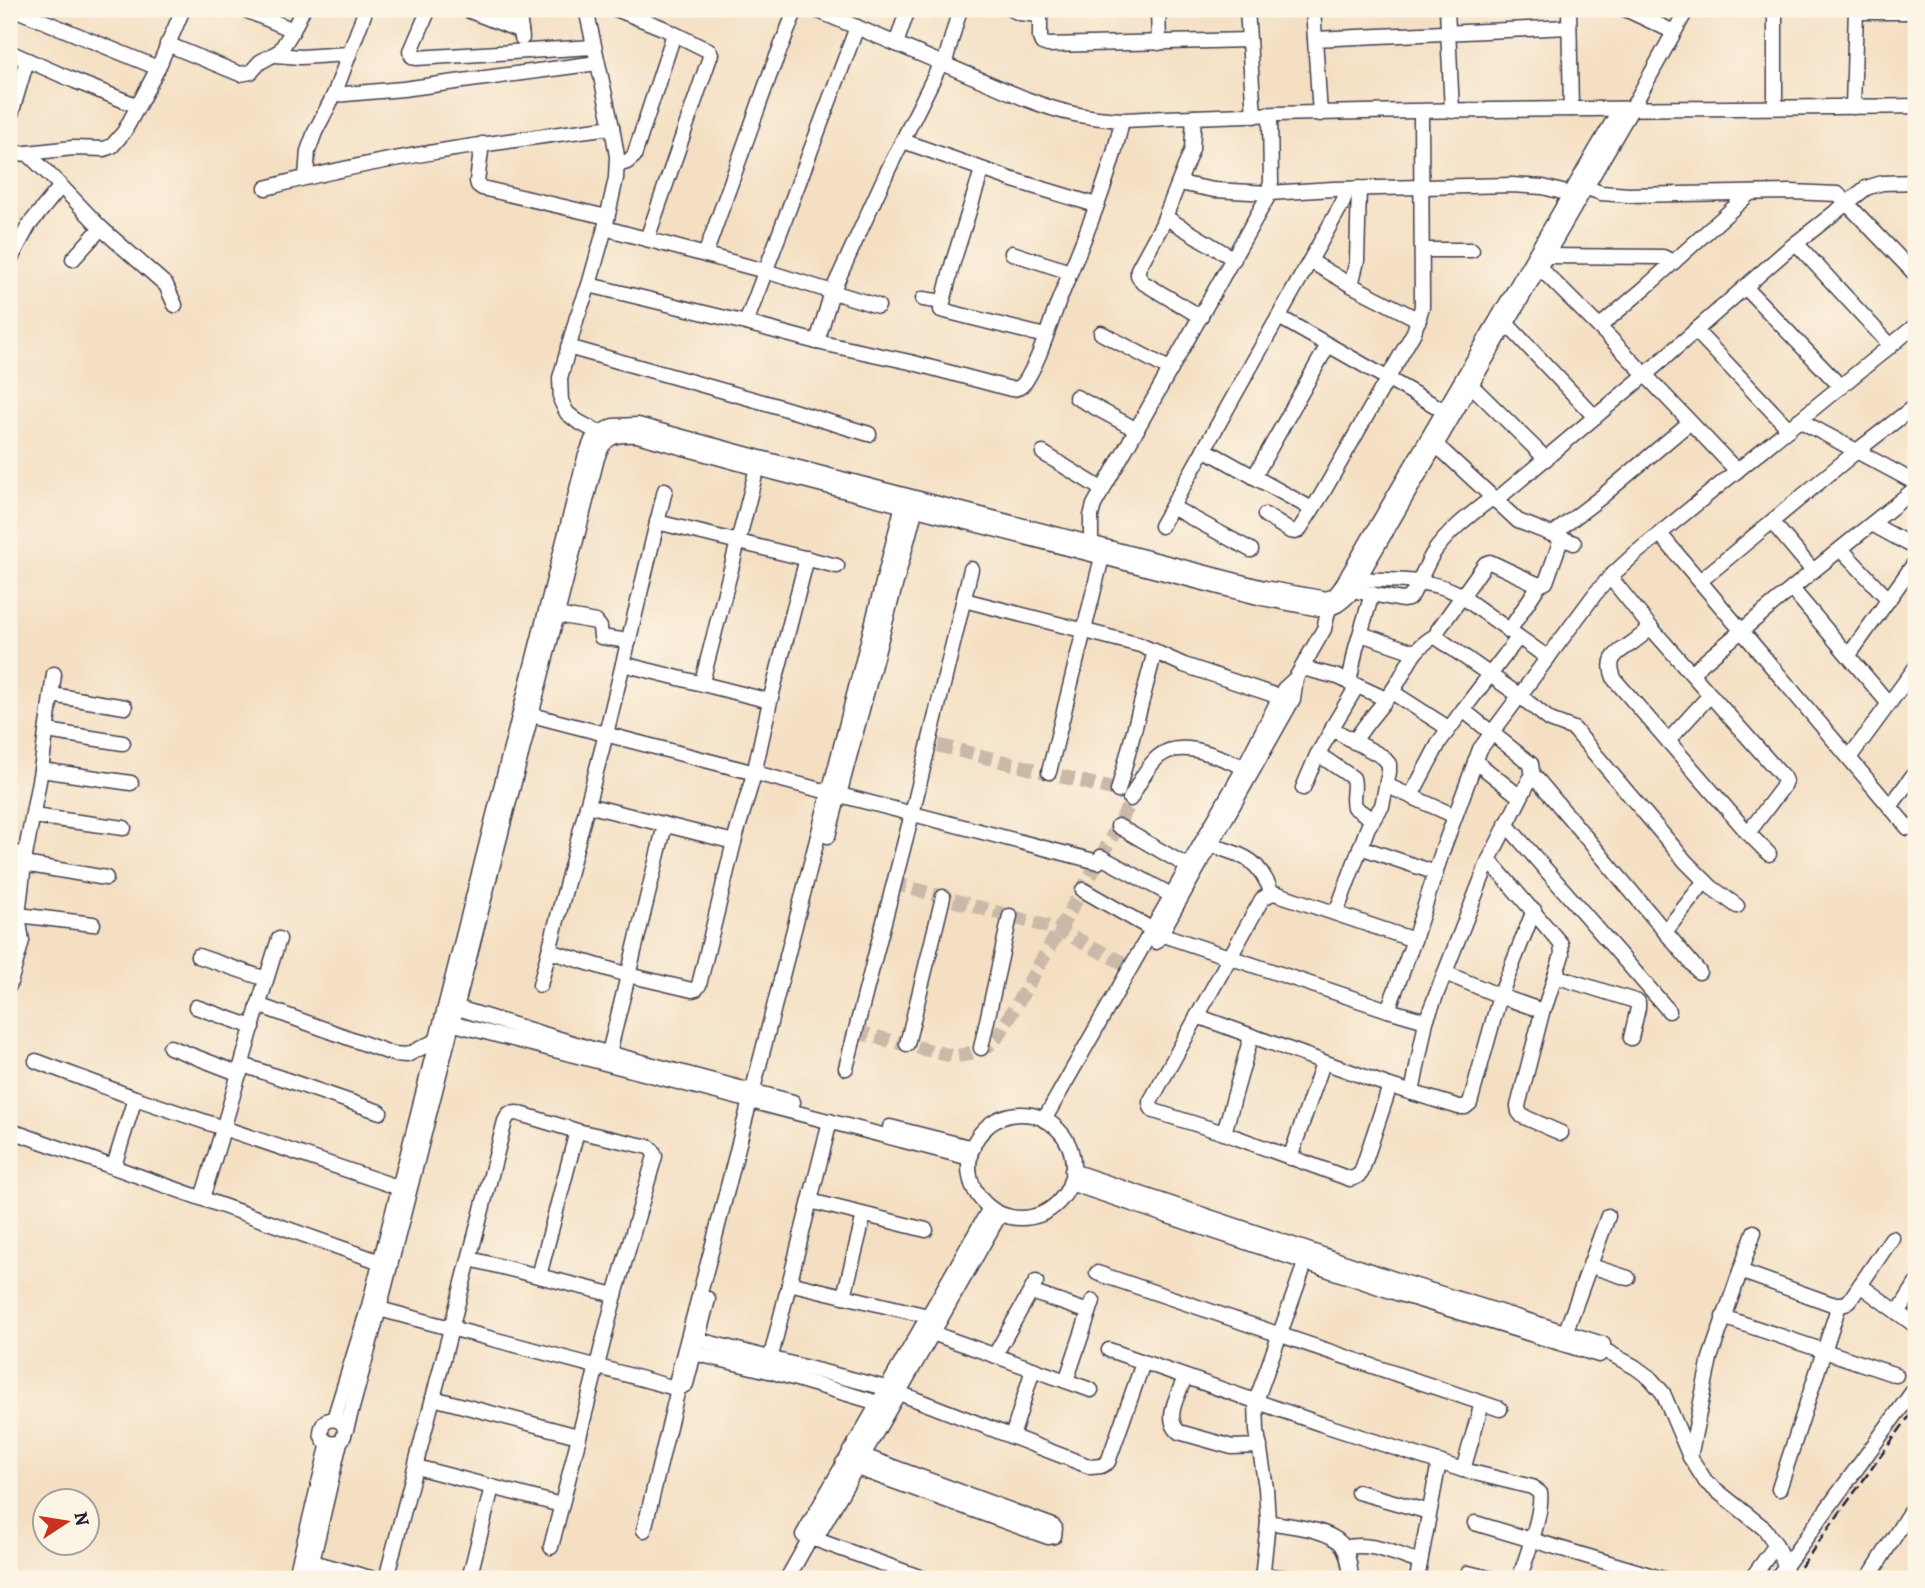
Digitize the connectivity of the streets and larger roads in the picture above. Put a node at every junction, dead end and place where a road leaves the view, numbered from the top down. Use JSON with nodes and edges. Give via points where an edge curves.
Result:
{"nodes":[{"id":1,"x":14,"y":9,"type":"edge"},
{"id":2,"x":183,"y":9,"type":"edge"},
{"id":3,"x":243,"y":9,"type":"edge"},
{"id":4,"x":303,"y":9,"type":"edge"},
{"id":5,"x":366,"y":9,"type":"edge"},
{"id":6,"x":429,"y":9,"type":"edge"},
{"id":7,"x":465,"y":9,"type":"edge"},
{"id":8,"x":517,"y":9,"type":"edge"},
{"id":9,"x":586,"y":9,"type":"edge"},
{"id":10,"x":616,"y":9,"type":"edge"},
{"id":11,"x":796,"y":9,"type":"edge"},
{"id":12,"x":814,"y":9,"type":"edge"},
{"id":13,"x":908,"y":9,"type":"edge"},
{"id":14,"x":960,"y":9,"type":"edge"},
{"id":15,"x":1011,"y":9,"type":"edge"},
{"id":16,"x":1158,"y":9,"type":"edge"},
{"id":17,"x":1247,"y":9,"type":"edge"},
{"id":18,"x":1313,"y":9,"type":"edge"},
{"id":19,"x":1447,"y":9,"type":"edge"},
{"id":20,"x":1569,"y":9,"type":"edge"},
{"id":21,"x":1625,"y":9,"type":"edge"},
{"id":22,"x":1687,"y":9,"type":"edge"},
{"id":23,"x":1775,"y":9,"type":"edge"},
{"id":24,"x":1856,"y":10,"type":"edge"},
{"id":25,"x":1040,"y":12,"type":"edge"},
{"id":26,"x":1916,"y":12,"type":"edge"},
{"id":27,"x":856,"y":27,"type":"junction"},
{"id":28,"x":1569,"y":27,"type":"junction"},
{"id":29,"x":293,"y":30,"type":"junction"},
{"id":30,"x":521,"y":31,"type":"junction"},
{"id":31,"x":1674,"y":32,"type":"junction"},
{"id":32,"x":1448,"y":33,"type":"junction"},
{"id":33,"x":674,"y":34,"type":"junction"},
{"id":34,"x":1315,"y":39,"type":"junction"},
{"id":35,"x":1249,"y":40,"type":"junction"},
{"id":36,"x":1159,"y":43,"type":"junction"},
{"id":37,"x":167,"y":44,"type":"junction"},
{"id":38,"x":896,"y":44,"type":"junction"},
{"id":39,"x":593,"y":47,"type":"junction"},
{"id":40,"x":9,"y":52,"type":"edge"},
{"id":41,"x":526,"y":52,"type":"junction"},
{"id":42,"x":275,"y":55,"type":"junction"},
{"id":43,"x":346,"y":60,"type":"junction"},
{"id":44,"x":27,"y":61,"type":"junction"},
{"id":45,"x":597,"y":63,"type":"junction"},
{"id":46,"x":942,"y":64,"type":"junction"},
{"id":47,"x":158,"y":68,"type":"junction"},
{"id":48,"x":334,"y":95,"type":"junction"},
{"id":49,"x":1916,"y":106,"type":"edge"},
{"id":50,"x":1775,"y":107,"type":"junction"},
{"id":51,"x":1853,"y":107,"type":"junction"},
{"id":52,"x":1626,"y":108,"type":"junction"},
{"id":53,"x":1571,"y":109,"type":"junction"},
{"id":54,"x":136,"y":110,"type":"junction"},
{"id":55,"x":1452,"y":111,"type":"junction"},
{"id":56,"x":1421,"y":112,"type":"junction"},
{"id":57,"x":1320,"y":114,"type":"junction"},
{"id":58,"x":1270,"y":115,"type":"junction"},
{"id":59,"x":1254,"y":116,"type":"junction"},
{"id":60,"x":1194,"y":117,"type":"junction"},
{"id":61,"x":10,"y":118,"type":"edge"},
{"id":62,"x":1122,"y":120,"type":"junction"},
{"id":63,"x":612,"y":127,"type":"junction"},
{"id":64,"x":903,"y":141,"type":"junction"},
{"id":65,"x":482,"y":144,"type":"junction"},
{"id":66,"x":27,"y":153,"type":"junction"},
{"id":67,"x":9,"y":155,"type":"edge"},
{"id":68,"x":617,"y":165,"type":"junction"},
{"id":69,"x":982,"y":170,"type":"junction"},
{"id":70,"x":306,"y":177,"type":"junction"},
{"id":71,"x":1916,"y":182,"type":"edge"},
{"id":72,"x":1179,"y":183,"type":"junction"},
{"id":73,"x":61,"y":186,"type":"junction"},
{"id":74,"x":266,"y":188,"type":"dead end"},
{"id":75,"x":1353,"y":188,"type":"junction"},
{"id":76,"x":1421,"y":188,"type":"junction"},
{"id":77,"x":1577,"y":189,"type":"junction"},
{"id":78,"x":1269,"y":193,"type":"junction"},
{"id":79,"x":1750,"y":193,"type":"junction"},
{"id":80,"x":1848,"y":202,"type":"junction"},
{"id":81,"x":1096,"y":205,"type":"junction"},
{"id":82,"x":1165,"y":217,"type":"junction"},
{"id":83,"x":606,"y":222,"type":"junction"},
{"id":84,"x":101,"y":228,"type":"junction"},
{"id":85,"x":647,"y":239,"type":"junction"},
{"id":86,"x":1796,"y":243,"type":"junction"},
{"id":87,"x":1422,"y":250,"type":"junction"},
{"id":88,"x":1472,"y":250,"type":"dead end"},
{"id":89,"x":1012,"y":253,"type":"dead end"},
{"id":90,"x":705,"y":254,"type":"junction"},
{"id":91,"x":73,"y":259,"type":"dead end"},
{"id":92,"x":1234,"y":259,"type":"junction"},
{"id":93,"x":1310,"y":261,"type":"junction"},
{"id":94,"x":9,"y":262,"type":"edge"},
{"id":95,"x":1543,"y":262,"type":"junction"},
{"id":96,"x":1674,"y":262,"type":"junction"},
{"id":97,"x":765,"y":271,"type":"junction"},
{"id":98,"x":1070,"y":272,"type":"junction"},
{"id":99,"x":1916,"y":275,"type":"edge"},
{"id":100,"x":589,"y":285,"type":"junction"},
{"id":101,"x":1351,"y":285,"type":"junction"},
{"id":102,"x":1745,"y":287,"type":"junction"},
{"id":103,"x":832,"y":292,"type":"junction"},
{"id":104,"x":923,"y":299,"type":"dead end"},
{"id":105,"x":943,"y":302,"type":"junction"},
{"id":106,"x":175,"y":305,"type":"dead end"},
{"id":107,"x":878,"y":306,"type":"dead end"},
{"id":108,"x":1201,"y":317,"type":"junction"},
{"id":109,"x":1279,"y":317,"type":"junction"},
{"id":110,"x":1419,"y":320,"type":"junction"},
{"id":111,"x":746,"y":323,"type":"junction"},
{"id":112,"x":1506,"y":323,"type":"junction"},
{"id":113,"x":1916,"y":325,"type":"edge"},
{"id":114,"x":1599,"y":327,"type":"junction"},
{"id":115,"x":1695,"y":330,"type":"junction"},
{"id":116,"x":1101,"y":333,"type":"dead end"},
{"id":117,"x":1045,"y":336,"type":"junction"},
{"id":118,"x":817,"y":342,"type":"junction"},
{"id":119,"x":1328,"y":345,"type":"junction"},
{"id":120,"x":1891,"y":346,"type":"junction"},
{"id":121,"x":568,"y":348,"type":"junction"},
{"id":122,"x":1171,"y":370,"type":"junction"},
{"id":123,"x":1645,"y":375,"type":"junction"},
{"id":124,"x":1388,"y":378,"type":"junction"},
{"id":125,"x":1470,"y":384,"type":"junction"},
{"id":126,"x":1841,"y":387,"type":"junction"},
{"id":127,"x":1076,"y":397,"type":"dead end"},
{"id":128,"x":1916,"y":405,"type":"edge"},
{"id":129,"x":1443,"y":410,"type":"junction"},
{"id":130,"x":1595,"y":417,"type":"junction"},
{"id":131,"x":1689,"y":423,"type":"junction"},
{"id":132,"x":1794,"y":425,"type":"junction"},
{"id":133,"x":1137,"y":430,"type":"junction"},
{"id":134,"x":869,"y":434,"type":"dead end"},
{"id":135,"x":603,"y":437,"type":"junction"},
{"id":136,"x":1431,"y":441,"type":"junction"},
{"id":137,"x":1204,"y":449,"type":"junction"},
{"id":138,"x":1858,"y":450,"type":"junction"},
{"id":139,"x":1043,"y":453,"type":"dead end"},
{"id":140,"x":1546,"y":458,"type":"junction"},
{"id":141,"x":759,"y":463,"type":"junction"},
{"id":142,"x":1737,"y":471,"type":"junction"},
{"id":143,"x":1254,"y":477,"type":"junction"},
{"id":144,"x":1916,"y":482,"type":"edge"},
{"id":145,"x":1916,"y":488,"type":"edge"},
{"id":146,"x":665,"y":490,"type":"dead end"},
{"id":147,"x":1103,"y":490,"type":"junction"},
{"id":148,"x":1493,"y":499,"type":"junction"},
{"id":149,"x":911,"y":502,"type":"junction"},
{"id":150,"x":1172,"y":507,"type":"junction"},
{"id":151,"x":1312,"y":509,"type":"junction"},
{"id":152,"x":1265,"y":515,"type":"dead end"},
{"id":153,"x":657,"y":522,"type":"junction"},
{"id":154,"x":1772,"y":522,"type":"junction"},
{"id":155,"x":1872,"y":524,"type":"junction"},
{"id":156,"x":1161,"y":526,"type":"dead end"},
{"id":157,"x":1660,"y":534,"type":"junction"},
{"id":158,"x":1563,"y":538,"type":"junction"},
{"id":159,"x":739,"y":541,"type":"junction"},
{"id":160,"x":1916,"y":548,"type":"edge"},
{"id":161,"x":1841,"y":549,"type":"junction"},
{"id":162,"x":1097,"y":550,"type":"junction"},
{"id":163,"x":1251,"y":550,"type":"dead end"},
{"id":164,"x":807,"y":558,"type":"junction"},
{"id":165,"x":1916,"y":561,"type":"edge"},
{"id":166,"x":837,"y":566,"type":"dead end"},
{"id":167,"x":971,"y":569,"type":"dead end"},
{"id":168,"x":1813,"y":571,"type":"junction"},
{"id":169,"x":1610,"y":577,"type":"junction"},
{"id":170,"x":1352,"y":581,"type":"junction"},
{"id":171,"x":1700,"y":581,"type":"junction"},
{"id":172,"x":1418,"y":583,"type":"junction"},
{"id":173,"x":1539,"y":585,"type":"junction"},
{"id":174,"x":1792,"y":589,"type":"junction"},
{"id":175,"x":1372,"y":594,"type":"junction"},
{"id":176,"x":1461,"y":596,"type":"junction"},
{"id":177,"x":964,"y":600,"type":"junction"},
{"id":178,"x":1889,"y":600,"type":"junction"},
{"id":179,"x":1330,"y":604,"type":"junction"},
{"id":180,"x":556,"y":615,"type":"junction"},
{"id":181,"x":1651,"y":628,"type":"junction"},
{"id":182,"x":1085,"y":630,"type":"junction"},
{"id":183,"x":1741,"y":631,"type":"junction"},
{"id":184,"x":1361,"y":634,"type":"junction"},
{"id":185,"x":1513,"y":634,"type":"junction"},
{"id":186,"x":1437,"y":635,"type":"junction"},
{"id":187,"x":629,"y":641,"type":"junction"},
{"id":188,"x":1155,"y":651,"type":"junction"},
{"id":189,"x":1414,"y":652,"type":"junction"},
{"id":190,"x":1849,"y":655,"type":"junction"},
{"id":191,"x":1548,"y":658,"type":"junction"},
{"id":192,"x":624,"y":664,"type":"junction"},
{"id":193,"x":1916,"y":667,"type":"edge"},
{"id":194,"x":1299,"y":673,"type":"junction"},
{"id":195,"x":1691,"y":673,"type":"junction"},
{"id":196,"x":54,"y":674,"type":"dead end"},
{"id":197,"x":1490,"y":676,"type":"junction"},
{"id":198,"x":702,"y":682,"type":"junction"},
{"id":199,"x":1353,"y":684,"type":"junction"},
{"id":200,"x":51,"y":695,"type":"junction"},
{"id":201,"x":1710,"y":695,"type":"junction"},
{"id":202,"x":1389,"y":696,"type":"junction"},
{"id":203,"x":1520,"y":696,"type":"junction"},
{"id":204,"x":1280,"y":697,"type":"junction"},
{"id":205,"x":770,"y":701,"type":"junction"},
{"id":206,"x":1889,"y":704,"type":"junction"},
{"id":207,"x":125,"y":708,"type":"dead end"},
{"id":208,"x":1463,"y":710,"type":"junction"},
{"id":209,"x":526,"y":713,"type":"junction"},
{"id":210,"x":1333,"y":728,"type":"junction"},
{"id":211,"x":1448,"y":728,"type":"junction"},
{"id":212,"x":47,"y":731,"type":"junction"},
{"id":213,"x":1490,"y":733,"type":"junction"},
{"id":214,"x":606,"y":734,"type":"junction"},
{"id":215,"x":1668,"y":741,"type":"junction"},
{"id":216,"x":1354,"y":742,"type":"junction"},
{"id":217,"x":123,"y":743,"type":"dead end"},
{"id":218,"x":1318,"y":754,"type":"junction"},
{"id":219,"x":1849,"y":758,"type":"junction"},
{"id":220,"x":1475,"y":761,"type":"junction"},
{"id":221,"x":1244,"y":767,"type":"junction"},
{"id":222,"x":41,"y":770,"type":"junction"},
{"id":223,"x":1916,"y":771,"type":"edge"},
{"id":224,"x":1049,"y":772,"type":"dead end"},
{"id":225,"x":754,"y":774,"type":"junction"},
{"id":226,"x":1532,"y":777,"type":"junction"},
{"id":227,"x":131,"y":783,"type":"dead end"},
{"id":228,"x":1388,"y":786,"type":"junction"},
{"id":229,"x":1303,"y":788,"type":"dead end"},
{"id":230,"x":834,"y":793,"type":"junction"},
{"id":231,"x":1410,"y":796,"type":"junction"},
{"id":232,"x":1520,"y":797,"type":"junction"},
{"id":233,"x":587,"y":805,"type":"junction"},
{"id":234,"x":1890,"y":807,"type":"junction"},
{"id":235,"x":912,"y":814,"type":"junction"},
{"id":236,"x":33,"y":816,"type":"junction"},
{"id":237,"x":1455,"y":816,"type":"junction"},
{"id":238,"x":1373,"y":820,"type":"junction"},
{"id":239,"x":1506,"y":824,"type":"junction"},
{"id":240,"x":664,"y":825,"type":"junction"},
{"id":241,"x":1118,"y":826,"type":"dead end"},
{"id":242,"x":124,"y":828,"type":"dead end"},
{"id":243,"x":1908,"y":828,"type":"dead end"},
{"id":244,"x":1748,"y":833,"type":"junction"},
{"id":245,"x":734,"y":842,"type":"junction"},
{"id":246,"x":1211,"y":845,"type":"junction"},
{"id":247,"x":1360,"y":847,"type":"junction"},
{"id":248,"x":9,"y":851,"type":"edge"},
{"id":249,"x":1769,"y":854,"type":"dead end"},
{"id":250,"x":25,"y":860,"type":"junction"},
{"id":251,"x":1489,"y":860,"type":"junction"},
{"id":252,"x":1187,"y":866,"type":"junction"},
{"id":253,"x":1436,"y":873,"type":"junction"},
{"id":254,"x":106,"y":878,"type":"dead end"},
{"id":255,"x":1705,"y":881,"type":"junction"},
{"id":256,"x":1083,"y":890,"type":"dead end"},
{"id":257,"x":1272,"y":893,"type":"junction"},
{"id":258,"x":1171,"y":895,"type":"junction"},
{"id":259,"x":943,"y":897,"type":"dead end"},
{"id":260,"x":1737,"y":906,"type":"dead end"},
{"id":261,"x":1534,"y":910,"type":"junction"},
{"id":262,"x":1336,"y":913,"type":"junction"},
{"id":263,"x":13,"y":915,"type":"edge"},
{"id":264,"x":1010,"y":916,"type":"dead end"},
{"id":265,"x":93,"y":924,"type":"dead end"},
{"id":266,"x":1156,"y":932,"type":"junction"},
{"id":267,"x":1665,"y":932,"type":"junction"},
{"id":268,"x":279,"y":939,"type":"dead end"},
{"id":269,"x":1414,"y":940,"type":"junction"},
{"id":270,"x":549,"y":951,"type":"junction"},
{"id":271,"x":198,"y":956,"type":"dead end"},
{"id":272,"x":1230,"y":957,"type":"junction"},
{"id":273,"x":1699,"y":972,"type":"dead end"},
{"id":274,"x":1445,"y":973,"type":"junction"},
{"id":275,"x":628,"y":975,"type":"junction"},
{"id":276,"x":1555,"y":976,"type":"junction"},
{"id":277,"x":266,"y":979,"type":"junction"},
{"id":278,"x":540,"y":985,"type":"dead end"},
{"id":279,"x":9,"y":986,"type":"edge"},
{"id":280,"x":1500,"y":996,"type":"junction"},
{"id":281,"x":258,"y":1005,"type":"junction"},
{"id":282,"x":196,"y":1006,"type":"dead end"},
{"id":283,"x":452,"y":1006,"type":"junction"},
{"id":284,"x":1543,"y":1009,"type":"junction"},
{"id":285,"x":1388,"y":1010,"type":"junction"},
{"id":286,"x":1669,"y":1012,"type":"dead end"},
{"id":287,"x":1197,"y":1016,"type":"junction"},
{"id":288,"x":1426,"y":1021,"type":"junction"},
{"id":289,"x":447,"y":1022,"type":"junction"},
{"id":290,"x":253,"y":1027,"type":"junction"},
{"id":291,"x":1251,"y":1037,"type":"junction"},
{"id":292,"x":1631,"y":1038,"type":"dead end"},
{"id":293,"x":442,"y":1041,"type":"junction"},
{"id":294,"x":907,"y":1044,"type":"dead end"},
{"id":295,"x":170,"y":1047,"type":"dead end"},
{"id":296,"x":981,"y":1048,"type":"dead end"},
{"id":297,"x":609,"y":1053,"type":"junction"},
{"id":298,"x":36,"y":1061,"type":"dead end"},
{"id":299,"x":1323,"y":1063,"type":"junction"},
{"id":300,"x":846,"y":1068,"type":"dead end"},
{"id":301,"x":241,"y":1069,"type":"junction"},
{"id":302,"x":1390,"y":1086,"type":"junction"},
{"id":303,"x":1412,"y":1093,"type":"junction"},
{"id":304,"x":755,"y":1097,"type":"junction"},
{"id":305,"x":135,"y":1098,"type":"junction"},
{"id":306,"x":380,"y":1112,"type":"dead end"},
{"id":307,"x":830,"y":1121,"type":"junction"},
{"id":308,"x":1048,"y":1122,"type":"junction"},
{"id":309,"x":225,"y":1128,"type":"junction"},
{"id":310,"x":9,"y":1130,"type":"edge"},
{"id":311,"x":577,"y":1131,"type":"junction"},
{"id":312,"x":1224,"y":1133,"type":"junction"},
{"id":313,"x":1561,"y":1133,"type":"dead end"},
{"id":314,"x":971,"y":1153,"type":"junction"},
{"id":315,"x":1290,"y":1158,"type":"junction"},
{"id":316,"x":114,"y":1167,"type":"junction"},
{"id":317,"x":1071,"y":1177,"type":"junction"},
{"id":318,"x":400,"y":1188,"type":"junction"},
{"id":319,"x":202,"y":1198,"type":"junction"},
{"id":320,"x":810,"y":1201,"type":"junction"},
{"id":321,"x":995,"y":1211,"type":"junction"},
{"id":322,"x":864,"y":1214,"type":"junction"},
{"id":323,"x":1608,"y":1216,"type":"dead end"},
{"id":324,"x":926,"y":1230,"type":"dead end"},
{"id":325,"x":1754,"y":1232,"type":"dead end"},
{"id":326,"x":1892,"y":1238,"type":"dead end"},
{"id":327,"x":1307,"y":1256,"type":"junction"},
{"id":328,"x":470,"y":1259,"type":"junction"},
{"id":329,"x":385,"y":1264,"type":"junction"},
{"id":330,"x":1591,"y":1266,"type":"junction"},
{"id":331,"x":1740,"y":1271,"type":"junction"},
{"id":332,"x":1097,"y":1273,"type":"dead end"},
{"id":333,"x":539,"y":1276,"type":"junction"},
{"id":334,"x":1628,"y":1278,"type":"dead end"},
{"id":335,"x":789,"y":1283,"type":"junction"},
{"id":336,"x":1916,"y":1284,"type":"edge"},
{"id":337,"x":1860,"y":1286,"type":"junction"},
{"id":338,"x":615,"y":1295,"type":"junction"},
{"id":339,"x":844,"y":1296,"type":"junction"},
{"id":340,"x":1839,"y":1305,"type":"junction"},
{"id":341,"x":374,"y":1308,"type":"junction"},
{"id":342,"x":1898,"y":1313,"type":"junction"},
{"id":343,"x":929,"y":1316,"type":"junction"},
{"id":344,"x":1724,"y":1317,"type":"junction"},
{"id":345,"x":1916,"y":1326,"type":"edge"},
{"id":346,"x":451,"y":1329,"type":"junction"},
{"id":347,"x":932,"y":1333,"type":"junction"},
{"id":348,"x":1281,"y":1334,"type":"junction"},
{"id":349,"x":1563,"y":1338,"type":"junction"},
{"id":350,"x":691,"y":1345,"type":"junction"},
{"id":351,"x":1109,"y":1350,"type":"dead end"},
{"id":352,"x":1824,"y":1351,"type":"junction"},
{"id":353,"x":995,"y":1355,"type":"junction"},
{"id":354,"x":770,"y":1360,"type":"junction"},
{"id":355,"x":1143,"y":1363,"type":"junction"},
{"id":356,"x":597,"y":1365,"type":"junction"},
{"id":357,"x":1033,"y":1369,"type":"junction"},
{"id":358,"x":1896,"y":1375,"type":"dead end"},
{"id":359,"x":1185,"y":1377,"type":"junction"},
{"id":360,"x":1066,"y":1381,"type":"junction"},
{"id":361,"x":1916,"y":1387,"type":"edge"},
{"id":362,"x":678,"y":1389,"type":"junction"},
{"id":363,"x":892,"y":1390,"type":"junction"},
{"id":364,"x":1091,"y":1390,"type":"dead end"},
{"id":365,"x":433,"y":1398,"type":"junction"},
{"id":366,"x":1256,"y":1401,"type":"junction"},
{"id":367,"x":1482,"y":1403,"type":"junction"},
{"id":368,"x":884,"y":1404,"type":"junction"},
{"id":369,"x":1500,"y":1409,"type":"dead end"},
{"id":370,"x":334,"y":1419,"type":"junction"},
{"id":371,"x":578,"y":1436,"type":"junction"},
{"id":372,"x":1012,"y":1437,"type":"junction"},
{"id":373,"x":338,"y":1439,"type":"junction"},
{"id":374,"x":1259,"y":1446,"type":"junction"},
{"id":375,"x":1690,"y":1457,"type":"junction"},
{"id":376,"x":853,"y":1460,"type":"junction"},
{"id":377,"x":1439,"y":1462,"type":"junction"},
{"id":378,"x":416,"y":1467,"type":"junction"},
{"id":379,"x":1463,"y":1470,"type":"junction"},
{"id":380,"x":492,"y":1487,"type":"junction"},
{"id":381,"x":1779,"y":1489,"type":"dead end"},
{"id":382,"x":1359,"y":1492,"type":"dead end"},
{"id":383,"x":1916,"y":1502,"type":"edge"},
{"id":384,"x":561,"y":1505,"type":"junction"},
{"id":385,"x":1429,"y":1512,"type":"junction"},
{"id":386,"x":1268,"y":1522,"type":"junction"},
{"id":387,"x":1475,"y":1523,"type":"dead end"},
{"id":388,"x":644,"y":1530,"type":"dead end"},
{"id":389,"x":809,"y":1538,"type":"junction"},
{"id":390,"x":1532,"y":1540,"type":"junction"},
{"id":391,"x":1776,"y":1545,"type":"junction"},
{"id":392,"x":551,"y":1547,"type":"dead end"},
{"id":393,"x":1345,"y":1548,"type":"junction"},
{"id":394,"x":307,"y":1561,"type":"junction"},
{"id":395,"x":1420,"y":1562,"type":"junction"},
{"id":396,"x":1786,"y":1567,"type":"junction"},
{"id":397,"x":1468,"y":1573,"type":"dead end"},
{"id":398,"x":1262,"y":1577,"type":"edge"},
{"id":399,"x":295,"y":1579,"type":"edge"},
{"id":400,"x":308,"y":1579,"type":"edge"},
{"id":401,"x":374,"y":1579,"type":"edge"},
{"id":402,"x":386,"y":1579,"type":"edge"},
{"id":403,"x":469,"y":1579,"type":"edge"},
{"id":404,"x":787,"y":1579,"type":"edge"},
{"id":405,"x":925,"y":1579,"type":"edge"},
{"id":406,"x":1296,"y":1579,"type":"edge"},
{"id":407,"x":1351,"y":1579,"type":"edge"},
{"id":408,"x":1417,"y":1579,"type":"edge"},
{"id":409,"x":1493,"y":1579,"type":"edge"},
{"id":410,"x":1519,"y":1579,"type":"edge"},
{"id":411,"x":1661,"y":1579,"type":"edge"},
{"id":412,"x":1751,"y":1579,"type":"edge"},
{"id":413,"x":1776,"y":1579,"type":"edge"},
{"id":414,"x":1868,"y":1579,"type":"edge"}],
"edges":[{"from":1,"to":47,"type":"street"},
{"from":2,"to":37,"type":"street"},
{"from":3,"to":29,"type":"street"},
{"from":4,"to":29,"type":"street"},
{"from":5,"to":43,"type":"street"},
{"from":6,"to":41,"type":"street","via":[[411,51],[416,58]]},
{"from":7,"to":30,"type":"street"},
{"from":8,"to":30,"type":"street"},
{"from":9,"to":39,"type":"street"},
{"from":10,"to":33,"type":"street"},
{"from":11,"to":90,"type":"street"},
{"from":12,"to":27,"type":"street"},
{"from":13,"to":38,"type":"street"},
{"from":14,"to":46,"type":"street"},
{"from":15,"to":25,"type":"street"},
{"from":16,"to":36,"type":"street"},
{"from":17,"to":35,"type":"street"},
{"from":18,"to":34,"type":"street"},
{"from":19,"to":32,"type":"street"},
{"from":20,"to":28,"type":"street"},
{"from":21,"to":31,"type":"street"},
{"from":22,"to":31,"type":"street"},
{"from":23,"to":50,"type":"street"},
{"from":24,"to":26,"type":"street"},
{"from":24,"to":51,"type":"street"},
{"from":25,"to":36,"type":"street","via":[[1040,38],[1048,45]]},
{"from":27,"to":38,"type":"street"},
{"from":27,"to":97,"type":"street"},
{"from":28,"to":32,"type":"street"},
{"from":28,"to":53,"type":"street"},
{"from":29,"to":42,"type":"street","via":[[286,46]]},
{"from":30,"to":41,"type":"street"},
{"from":31,"to":52,"type":"street"},
{"from":32,"to":34,"type":"street"},
{"from":32,"to":55,"type":"street"},
{"from":33,"to":68,"type":"street","via":[[634,156]]},
{"from":33,"to":85,"type":"street","via":[[710,54]]},
{"from":34,"to":57,"type":"street"},
{"from":35,"to":36,"type":"street"},
{"from":35,"to":59,"type":"street"},
{"from":37,"to":42,"type":"street","via":[[240,74]]},
{"from":37,"to":47,"type":"street"},
{"from":38,"to":46,"type":"street"},
{"from":39,"to":41,"type":"street"},
{"from":39,"to":45,"type":"street"},
{"from":40,"to":44,"type":"street"},
{"from":42,"to":43,"type":"street"},
{"from":43,"to":48,"type":"street"},
{"from":44,"to":54,"type":"street"},
{"from":44,"to":61,"type":"street"},
{"from":45,"to":48,"type":"street"},
{"from":45,"to":63,"type":"street"},
{"from":46,"to":62,"type":"street","via":[[1060,113]]},
{"from":46,"to":64,"type":"street"},
{"from":47,"to":54,"type":"street"},
{"from":48,"to":70,"type":"street","via":[[314,132]]},
{"from":49,"to":51,"type":"street"},
{"from":50,"to":51,"type":"street"},
{"from":50,"to":52,"type":"street"},
{"from":52,"to":53,"type":"street"},
{"from":52,"to":77,"type":"street"},
{"from":53,"to":55,"type":"street"},
{"from":54,"to":66,"type":"street","via":[[112,146]]},
{"from":55,"to":56,"type":"street"},
{"from":56,"to":57,"type":"street"},
{"from":56,"to":76,"type":"street"},
{"from":57,"to":58,"type":"street"},
{"from":58,"to":59,"type":"street"},
{"from":58,"to":78,"type":"street"},
{"from":59,"to":60,"type":"street"},
{"from":60,"to":62,"type":"street"},
{"from":60,"to":72,"type":"street","via":[[1192,149]]},
{"from":62,"to":81,"type":"street"},
{"from":63,"to":65,"type":"street"},
{"from":63,"to":68,"type":"street"},
{"from":64,"to":69,"type":"street"},
{"from":64,"to":103,"type":"street"},
{"from":65,"to":70,"type":"street"},
{"from":65,"to":83,"type":"street","via":[[478,186]]},
{"from":66,"to":67,"type":"street"},
{"from":66,"to":73,"type":"street"},
{"from":68,"to":83,"type":"street"},
{"from":69,"to":81,"type":"street"},
{"from":69,"to":105,"type":"street"},
{"from":70,"to":74,"type":"street"},
{"from":71,"to":80,"type":"street","via":[[1874,184]]},
{"from":72,"to":78,"type":"street"},
{"from":72,"to":82,"type":"street"},
{"from":73,"to":84,"type":"street"},
{"from":73,"to":94,"type":"street","via":[[30,225]]},
{"from":75,"to":76,"type":"street"},
{"from":75,"to":78,"type":"street"},
{"from":75,"to":93,"type":"street"},
{"from":75,"to":101,"type":"street","via":[[1357,261]]},
{"from":76,"to":77,"type":"street","via":[[1512,185]]},
{"from":76,"to":87,"type":"street"},
{"from":77,"to":79,"type":"street","via":[[1629,195]]},
{"from":77,"to":95,"type":"street"},
{"from":77,"to":129,"type":"street"},
{"from":78,"to":92,"type":"street"},
{"from":79,"to":80,"type":"street","via":[[1834,193]]},
{"from":79,"to":96,"type":"street"},
{"from":80,"to":86,"type":"street"},
{"from":80,"to":99,"type":"street"},
{"from":81,"to":98,"type":"street"},
{"from":82,"to":92,"type":"street"},
{"from":82,"to":108,"type":"street","via":[[1138,275],[1142,282]]},
{"from":83,"to":85,"type":"street"},
{"from":83,"to":100,"type":"street"},
{"from":84,"to":91,"type":"street"},
{"from":84,"to":106,"type":"street","via":[[166,285]]},
{"from":85,"to":90,"type":"street"},
{"from":86,"to":102,"type":"street"},
{"from":86,"to":120,"type":"street"},
{"from":87,"to":88,"type":"street"},
{"from":87,"to":110,"type":"street"},
{"from":89,"to":98,"type":"street"},
{"from":90,"to":97,"type":"street"},
{"from":92,"to":108,"type":"street"},
{"from":93,"to":101,"type":"street"},
{"from":93,"to":109,"type":"street"},
{"from":95,"to":96,"type":"street","via":[[1663,257]]},
{"from":95,"to":112,"type":"street"},
{"from":95,"to":114,"type":"street"},
{"from":96,"to":114,"type":"street"},
{"from":97,"to":103,"type":"street"},
{"from":97,"to":111,"type":"street"},
{"from":98,"to":117,"type":"street"},
{"from":100,"to":111,"type":"street"},
{"from":100,"to":121,"type":"street"},
{"from":101,"to":110,"type":"street"},
{"from":102,"to":115,"type":"street"},
{"from":102,"to":126,"type":"street"},
{"from":103,"to":107,"type":"street"},
{"from":103,"to":118,"type":"street"},
{"from":104,"to":105,"type":"street"},
{"from":105,"to":117,"type":"street","via":[[941,310]]},
{"from":108,"to":122,"type":"street"},
{"from":109,"to":119,"type":"street"},
{"from":109,"to":137,"type":"street"},
{"from":110,"to":124,"type":"street"},
{"from":111,"to":118,"type":"street"},
{"from":112,"to":125,"type":"street"},
{"from":112,"to":130,"type":"street"},
{"from":113,"to":120,"type":"street"},
{"from":114,"to":123,"type":"street"},
{"from":115,"to":123,"type":"street"},
{"from":115,"to":132,"type":"street"},
{"from":116,"to":122,"type":"street"},
{"from":117,"to":118,"type":"street","via":[[1017,389]]},
{"from":119,"to":124,"type":"street"},
{"from":119,"to":143,"type":"street"},
{"from":120,"to":126,"type":"street"},
{"from":121,"to":134,"type":"street"},
{"from":121,"to":135,"type":"street","via":[[560,378],[561,401],[567,413]]},
{"from":122,"to":133,"type":"street"},
{"from":123,"to":130,"type":"street"},
{"from":123,"to":131,"type":"street"},
{"from":124,"to":129,"type":"street"},
{"from":124,"to":151,"type":"street"},
{"from":125,"to":136,"type":"street"},
{"from":125,"to":140,"type":"street"},
{"from":126,"to":132,"type":"street"},
{"from":127,"to":133,"type":"street"},
{"from":128,"to":138,"type":"street"},
{"from":129,"to":136,"type":"street"},
{"from":130,"to":140,"type":"street"},
{"from":131,"to":142,"type":"street"},
{"from":131,"to":158,"type":"street","via":[[1600,498]]},
{"from":132,"to":138,"type":"street"},
{"from":132,"to":142,"type":"street"},
{"from":133,"to":147,"type":"street"},
{"from":135,"to":141,"type":"street","via":[[637,435]]},
{"from":135,"to":180,"type":"street"},
{"from":135,"to":209,"type":"street","via":[[592,440],[588,449]]},
{"from":136,"to":148,"type":"street"},
{"from":136,"to":170,"type":"street"},
{"from":137,"to":143,"type":"street"},
{"from":137,"to":150,"type":"street"},
{"from":138,"to":144,"type":"street"},
{"from":138,"to":154,"type":"street"},
{"from":139,"to":147,"type":"street"},
{"from":140,"to":148,"type":"street"},
{"from":141,"to":149,"type":"street"},
{"from":141,"to":159,"type":"street"},
{"from":142,"to":157,"type":"street"},
{"from":143,"to":151,"type":"street"},
{"from":145,"to":155,"type":"street"},
{"from":146,"to":153,"type":"street"},
{"from":147,"to":162,"type":"street","via":[[1091,516]]},
{"from":148,"to":158,"type":"street","via":[[1518,521]]},
{"from":148,"to":172,"type":"street","via":[[1443,541]]},
{"from":149,"to":162,"type":"street"},
{"from":149,"to":230,"type":"street"},
{"from":150,"to":156,"type":"street"},
{"from":150,"to":163,"type":"street"},
{"from":151,"to":152,"type":"street","via":[[1295,532]]},
{"from":153,"to":159,"type":"street"},
{"from":153,"to":187,"type":"street"},
{"from":154,"to":168,"type":"street"},
{"from":154,"to":171,"type":"street"},
{"from":155,"to":160,"type":"street"},
{"from":155,"to":161,"type":"street"},
{"from":157,"to":169,"type":"street"},
{"from":157,"to":171,"type":"street"},
{"from":158,"to":173,"type":"street","via":[[1546,582]]},
{"from":159,"to":164,"type":"street"},
{"from":159,"to":198,"type":"street"},
{"from":161,"to":168,"type":"street"},
{"from":161,"to":178,"type":"street"},
{"from":162,"to":179,"type":"street","via":[[1262,598],[1320,609]]},
{"from":162,"to":182,"type":"street"},
{"from":164,"to":166,"type":"street"},
{"from":164,"to":205,"type":"street"},
{"from":165,"to":178,"type":"street"},
{"from":167,"to":177,"type":"street"},
{"from":168,"to":174,"type":"street"},
{"from":169,"to":181,"type":"street"},
{"from":169,"to":191,"type":"street"},
{"from":170,"to":172,"type":"street"},
{"from":170,"to":175,"type":"street"},
{"from":170,"to":179,"type":"street","via":[[1341,603]]},
{"from":171,"to":183,"type":"street"},
{"from":172,"to":175,"type":"street","via":[[1408,599]]},
{"from":172,"to":176,"type":"street"},
{"from":173,"to":176,"type":"street","via":[[1487,562]]},
{"from":173,"to":185,"type":"street"},
{"from":174,"to":183,"type":"street"},
{"from":174,"to":190,"type":"street"},
{"from":175,"to":184,"type":"street"},
{"from":176,"to":185,"type":"street"},
{"from":176,"to":186,"type":"street"},
{"from":177,"to":182,"type":"street"},
{"from":177,"to":235,"type":"street"},
{"from":178,"to":190,"type":"street"},
{"from":179,"to":194,"type":"street","via":[[1324,629]]},
{"from":180,"to":187,"type":"street","via":[[596,622],[601,637]]},
{"from":180,"to":209,"type":"street"},
{"from":181,"to":195,"type":"street"},
{"from":181,"to":215,"type":"street","via":[[1615,655],[1611,671]]},
{"from":182,"to":188,"type":"street"},
{"from":182,"to":224,"type":"street"},
{"from":183,"to":195,"type":"street"},
{"from":183,"to":219,"type":"street"},
{"from":184,"to":189,"type":"street"},
{"from":184,"to":199,"type":"street"},
{"from":185,"to":191,"type":"street"},
{"from":185,"to":197,"type":"street"},
{"from":186,"to":189,"type":"street"},
{"from":186,"to":197,"type":"street"},
{"from":187,"to":192,"type":"street"},
{"from":188,"to":204,"type":"street"},
{"from":188,"to":221,"type":"street","via":[[1124,795],[1168,751],[1189,749]]},
{"from":189,"to":202,"type":"street"},
{"from":190,"to":206,"type":"street"},
{"from":191,"to":203,"type":"street"},
{"from":192,"to":198,"type":"street"},
{"from":192,"to":214,"type":"street"},
{"from":193,"to":206,"type":"street"},
{"from":194,"to":199,"type":"street","via":[[1326,673]]},
{"from":194,"to":204,"type":"street"},
{"from":194,"to":246,"type":"street","via":[[1293,699]]},
{"from":195,"to":201,"type":"street"},
{"from":196,"to":200,"type":"street"},
{"from":197,"to":203,"type":"street"},
{"from":197,"to":208,"type":"street"},
{"from":198,"to":205,"type":"street"},
{"from":199,"to":202,"type":"street"},
{"from":199,"to":210,"type":"street"},
{"from":200,"to":207,"type":"street"},
{"from":200,"to":212,"type":"street"},
{"from":201,"to":215,"type":"street"},
{"from":201,"to":244,"type":"street","via":[[1785,781]]},
{"from":202,"to":211,"type":"street"},
{"from":202,"to":216,"type":"street"},
{"from":203,"to":213,"type":"street"},
{"from":203,"to":255,"type":"street","via":[[1550,720],[1574,729]]},
{"from":204,"to":221,"type":"street"},
{"from":205,"to":225,"type":"street"},
{"from":206,"to":219,"type":"street"},
{"from":208,"to":211,"type":"street"},
{"from":208,"to":213,"type":"street"},
{"from":209,"to":214,"type":"street"},
{"from":209,"to":283,"type":"street"},
{"from":210,"to":216,"type":"street"},
{"from":210,"to":218,"type":"street"},
{"from":211,"to":231,"type":"street"},
{"from":212,"to":217,"type":"street"},
{"from":212,"to":222,"type":"street"},
{"from":213,"to":220,"type":"street"},
{"from":213,"to":226,"type":"street","via":[[1531,764]]},
{"from":214,"to":225,"type":"street"},
{"from":214,"to":233,"type":"street"},
{"from":215,"to":244,"type":"street"},
{"from":216,"to":228,"type":"street","via":[[1387,760]]},
{"from":218,"to":229,"type":"street"},
{"from":218,"to":238,"type":"street","via":[[1353,778],[1354,807]]},
{"from":219,"to":234,"type":"street"},
{"from":220,"to":232,"type":"street"},
{"from":220,"to":237,"type":"street"},
{"from":221,"to":252,"type":"street"},
{"from":222,"to":227,"type":"street"},
{"from":222,"to":236,"type":"street"},
{"from":223,"to":234,"type":"street"},
{"from":225,"to":230,"type":"street"},
{"from":225,"to":245,"type":"street"},
{"from":226,"to":232,"type":"street"},
{"from":226,"to":267,"type":"street"},
{"from":228,"to":231,"type":"street"},
{"from":228,"to":238,"type":"street"},
{"from":230,"to":235,"type":"street"},
{"from":230,"to":304,"type":"street"},
{"from":231,"to":237,"type":"street"},
{"from":232,"to":239,"type":"street"},
{"from":233,"to":240,"type":"street"},
{"from":233,"to":270,"type":"street"},
{"from":234,"to":243,"type":"street"},
{"from":235,"to":258,"type":"street","via":[[1100,859]]},
{"from":235,"to":300,"type":"street"},
{"from":236,"to":242,"type":"street"},
{"from":236,"to":250,"type":"street"},
{"from":237,"to":253,"type":"street"},
{"from":238,"to":247,"type":"street"},
{"from":239,"to":251,"type":"street"},
{"from":239,"to":286,"type":"street"},
{"from":240,"to":245,"type":"street"},
{"from":240,"to":275,"type":"street"},
{"from":241,"to":252,"type":"street"},
{"from":244,"to":249,"type":"street"},
{"from":245,"to":275,"type":"street","via":[[696,989]]},
{"from":246,"to":257,"type":"street","via":[[1258,866]]},
{"from":246,"to":266,"type":"street"},
{"from":247,"to":253,"type":"street"},
{"from":247,"to":262,"type":"street"},
{"from":248,"to":250,"type":"street"},
{"from":250,"to":254,"type":"street"},
{"from":250,"to":263,"type":"street"},
{"from":251,"to":261,"type":"street"},
{"from":251,"to":274,"type":"street"},
{"from":252,"to":258,"type":"street"},
{"from":253,"to":269,"type":"street"},
{"from":255,"to":260,"type":"street"},
{"from":255,"to":267,"type":"street"},
{"from":256,"to":266,"type":"street"},
{"from":257,"to":262,"type":"street"},
{"from":257,"to":272,"type":"street","via":[[1262,899]]},
{"from":258,"to":266,"type":"street"},
{"from":259,"to":294,"type":"street"},
{"from":261,"to":276,"type":"street","via":[[1561,944]]},
{"from":261,"to":280,"type":"street"},
{"from":262,"to":269,"type":"street"},
{"from":263,"to":265,"type":"street"},
{"from":263,"to":279,"type":"street","via":[[22,941]]},
{"from":264,"to":296,"type":"street"},
{"from":266,"to":272,"type":"street"},
{"from":266,"to":308,"type":"street"},
{"from":267,"to":273,"type":"street"},
{"from":268,"to":277,"type":"street"},
{"from":269,"to":285,"type":"street"},
{"from":270,"to":275,"type":"street"},
{"from":270,"to":278,"type":"street"},
{"from":271,"to":277,"type":"street"},
{"from":272,"to":285,"type":"street"},
{"from":272,"to":287,"type":"street"},
{"from":274,"to":280,"type":"street"},
{"from":274,"to":288,"type":"street"},
{"from":275,"to":297,"type":"street"},
{"from":276,"to":284,"type":"street"},
{"from":276,"to":292,"type":"street","via":[[1637,1002]]},
{"from":277,"to":281,"type":"street"},
{"from":280,"to":284,"type":"street"},
{"from":280,"to":303,"type":"street","via":[[1470,1102],[1459,1107]]},
{"from":281,"to":290,"type":"street"},
{"from":281,"to":293,"type":"street","via":[[393,1054],[407,1055]]},
{"from":282,"to":290,"type":"street"},
{"from":283,"to":289,"type":"street"},
{"from":283,"to":297,"type":"street"},
{"from":284,"to":313,"type":"street","via":[[1518,1106],[1527,1119]]},
{"from":285,"to":288,"type":"street"},
{"from":287,"to":291,"type":"street"},
{"from":287,"to":312,"type":"street","via":[[1151,1107]]},
{"from":288,"to":303,"type":"street"},
{"from":289,"to":293,"type":"street"},
{"from":289,"to":304,"type":"street"},
{"from":290,"to":301,"type":"street"},
{"from":291,"to":299,"type":"street"},
{"from":291,"to":312,"type":"street"},
{"from":293,"to":318,"type":"street"},
{"from":293,"to":329,"type":"street"},
{"from":295,"to":301,"type":"street"},
{"from":297,"to":304,"type":"street"},
{"from":298,"to":305,"type":"street"},
{"from":299,"to":302,"type":"street"},
{"from":299,"to":315,"type":"street"},
{"from":301,"to":306,"type":"street"},
{"from":301,"to":309,"type":"street"},
{"from":302,"to":303,"type":"street"},
{"from":302,"to":315,"type":"street","via":[[1358,1176],[1341,1177]]},
{"from":304,"to":307,"type":"street"},
{"from":304,"to":314,"type":"street"},
{"from":304,"to":350,"type":"street"},
{"from":305,"to":309,"type":"street"},
{"from":305,"to":316,"type":"street"},
{"from":307,"to":314,"type":"street"},
{"from":307,"to":320,"type":"street"},
{"from":308,"to":314,"type":"street","via":[[1019,1114],[1002,1118],[981,1133]]},
{"from":308,"to":317,"type":"street","via":[[1067,1143]]},
{"from":309,"to":318,"type":"street"},
{"from":309,"to":319,"type":"street"},
{"from":310,"to":316,"type":"street"},
{"from":311,"to":328,"type":"street","via":[[509,1114]]},
{"from":311,"to":333,"type":"street"},
{"from":311,"to":338,"type":"street","via":[[649,1147],[655,1156]]},
{"from":312,"to":315,"type":"street"},
{"from":314,"to":321,"type":"street","via":[[975,1190]]},
{"from":316,"to":319,"type":"street"},
{"from":317,"to":321,"type":"street","via":[[1061,1199],[1041,1214],[1008,1217]]},
{"from":317,"to":327,"type":"street"},
{"from":318,"to":329,"type":"street"},
{"from":319,"to":329,"type":"street"},
{"from":320,"to":322,"type":"street"},
{"from":320,"to":335,"type":"street"},
{"from":321,"to":343,"type":"street"},
{"from":321,"to":347,"type":"street"},
{"from":322,"to":324,"type":"street"},
{"from":322,"to":339,"type":"street"},
{"from":323,"to":330,"type":"street"},
{"from":325,"to":331,"type":"street"},
{"from":326,"to":337,"type":"street"},
{"from":327,"to":348,"type":"street"},
{"from":327,"to":349,"type":"street","via":[[1400,1281]]},
{"from":328,"to":333,"type":"street"},
{"from":328,"to":346,"type":"street"},
{"from":329,"to":341,"type":"street"},
{"from":330,"to":334,"type":"street"},
{"from":330,"to":349,"type":"street"},
{"from":331,"to":340,"type":"street"},
{"from":331,"to":344,"type":"street"},
{"from":332,"to":348,"type":"street"},
{"from":333,"to":338,"type":"street"},
{"from":335,"to":339,"type":"street"},
{"from":335,"to":354,"type":"street"},
{"from":336,"to":342,"type":"street"},
{"from":337,"to":340,"type":"street","via":[[1850,1300]]},
{"from":337,"to":342,"type":"street"},
{"from":338,"to":356,"type":"street"},
{"from":339,"to":343,"type":"street"},
{"from":340,"to":352,"type":"street"},
{"from":341,"to":346,"type":"street"},
{"from":341,"to":370,"type":"street"},
{"from":341,"to":373,"type":"street"},
{"from":342,"to":345,"type":"street"},
{"from":343,"to":363,"type":"street"},
{"from":344,"to":352,"type":"street"},
{"from":344,"to":375,"type":"street","via":[[1710,1358]]},
{"from":346,"to":356,"type":"street"},
{"from":346,"to":365,"type":"street"},
{"from":347,"to":353,"type":"street"},
{"from":347,"to":363,"type":"street"},
{"from":348,"to":366,"type":"street"},
{"from":348,"to":367,"type":"street"},
{"from":349,"to":375,"type":"street","via":[[1603,1344],[1602,1349],[1650,1378],[1663,1393]]},
{"from":350,"to":354,"type":"street"},
{"from":350,"to":362,"type":"street","via":[[686,1384]]},
{"from":350,"to":368,"type":"street"},
{"from":351,"to":355,"type":"street"},
{"from":352,"to":358,"type":"street"},
{"from":352,"to":381,"type":"street"},
{"from":353,"to":357,"type":"street"},
{"from":353,"to":360,"type":"street","via":[[1033,1287],[1091,1307]]},
{"from":354,"to":363,"type":"street"},
{"from":355,"to":359,"type":"street"},
{"from":355,"to":372,"type":"street","via":[[1108,1462],[1101,1466],[1091,1467]]},
{"from":356,"to":362,"type":"street"},
{"from":356,"to":371,"type":"street"},
{"from":357,"to":360,"type":"street"},
{"from":357,"to":372,"type":"street"},
{"from":359,"to":366,"type":"street"},
{"from":359,"to":374,"type":"street","via":[[1171,1419],[1179,1432],[1232,1447]]},
{"from":360,"to":364,"type":"street"},
{"from":361,"to":396,"type":"street"},
{"from":362,"to":388,"type":"street"},
{"from":363,"to":368,"type":"street"},
{"from":363,"to":372,"type":"street"},
{"from":365,"to":371,"type":"street"},
{"from":365,"to":378,"type":"street"},
{"from":366,"to":374,"type":"street"},
{"from":366,"to":377,"type":"street"},
{"from":367,"to":369,"type":"street"},
{"from":367,"to":379,"type":"street"},
{"from":368,"to":376,"type":"street"},
{"from":370,"to":373,"type":"street","via":[[342,1423]]},
{"from":370,"to":373,"type":"street","via":[[320,1428],[321,1436]]},
{"from":371,"to":384,"type":"street"},
{"from":373,"to":394,"type":"street"},
{"from":374,"to":386,"type":"street"},
{"from":375,"to":391,"type":"street","via":[[1706,1482],[1765,1529]]},
{"from":376,"to":376,"type":"street","via":[[1053,1526],[1055,1534],[1048,1537]]},
{"from":376,"to":389,"type":"street"},
{"from":377,"to":379,"type":"street"},
{"from":377,"to":385,"type":"street"},
{"from":378,"to":380,"type":"street"},
{"from":378,"to":402,"type":"street"},
{"from":379,"to":390,"type":"street","via":[[1537,1489],[1541,1497]]},
{"from":380,"to":384,"type":"street"},
{"from":380,"to":403,"type":"street"},
{"from":382,"to":385,"type":"street"},
{"from":383,"to":414,"type":"street"},
{"from":384,"to":392,"type":"street"},
{"from":385,"to":395,"type":"street"},
{"from":386,"to":393,"type":"street","via":[[1327,1534]]},
{"from":386,"to":398,"type":"street"},
{"from":387,"to":390,"type":"street"},
{"from":389,"to":404,"type":"street"},
{"from":389,"to":405,"type":"street"},
{"from":390,"to":410,"type":"street"},
{"from":390,"to":411,"type":"street"},
{"from":391,"to":396,"type":"street"},
{"from":391,"to":412,"type":"street"},
{"from":393,"to":395,"type":"street","via":[[1371,1546]]},
{"from":393,"to":407,"type":"street"},
{"from":394,"to":399,"type":"street"},
{"from":394,"to":400,"type":"street"},
{"from":394,"to":401,"type":"street"},
{"from":395,"to":408,"type":"street"},
{"from":396,"to":413,"type":"street"},
{"from":397,"to":409,"type":"street"},
{"from":398,"to":406,"type":"street"}]}
